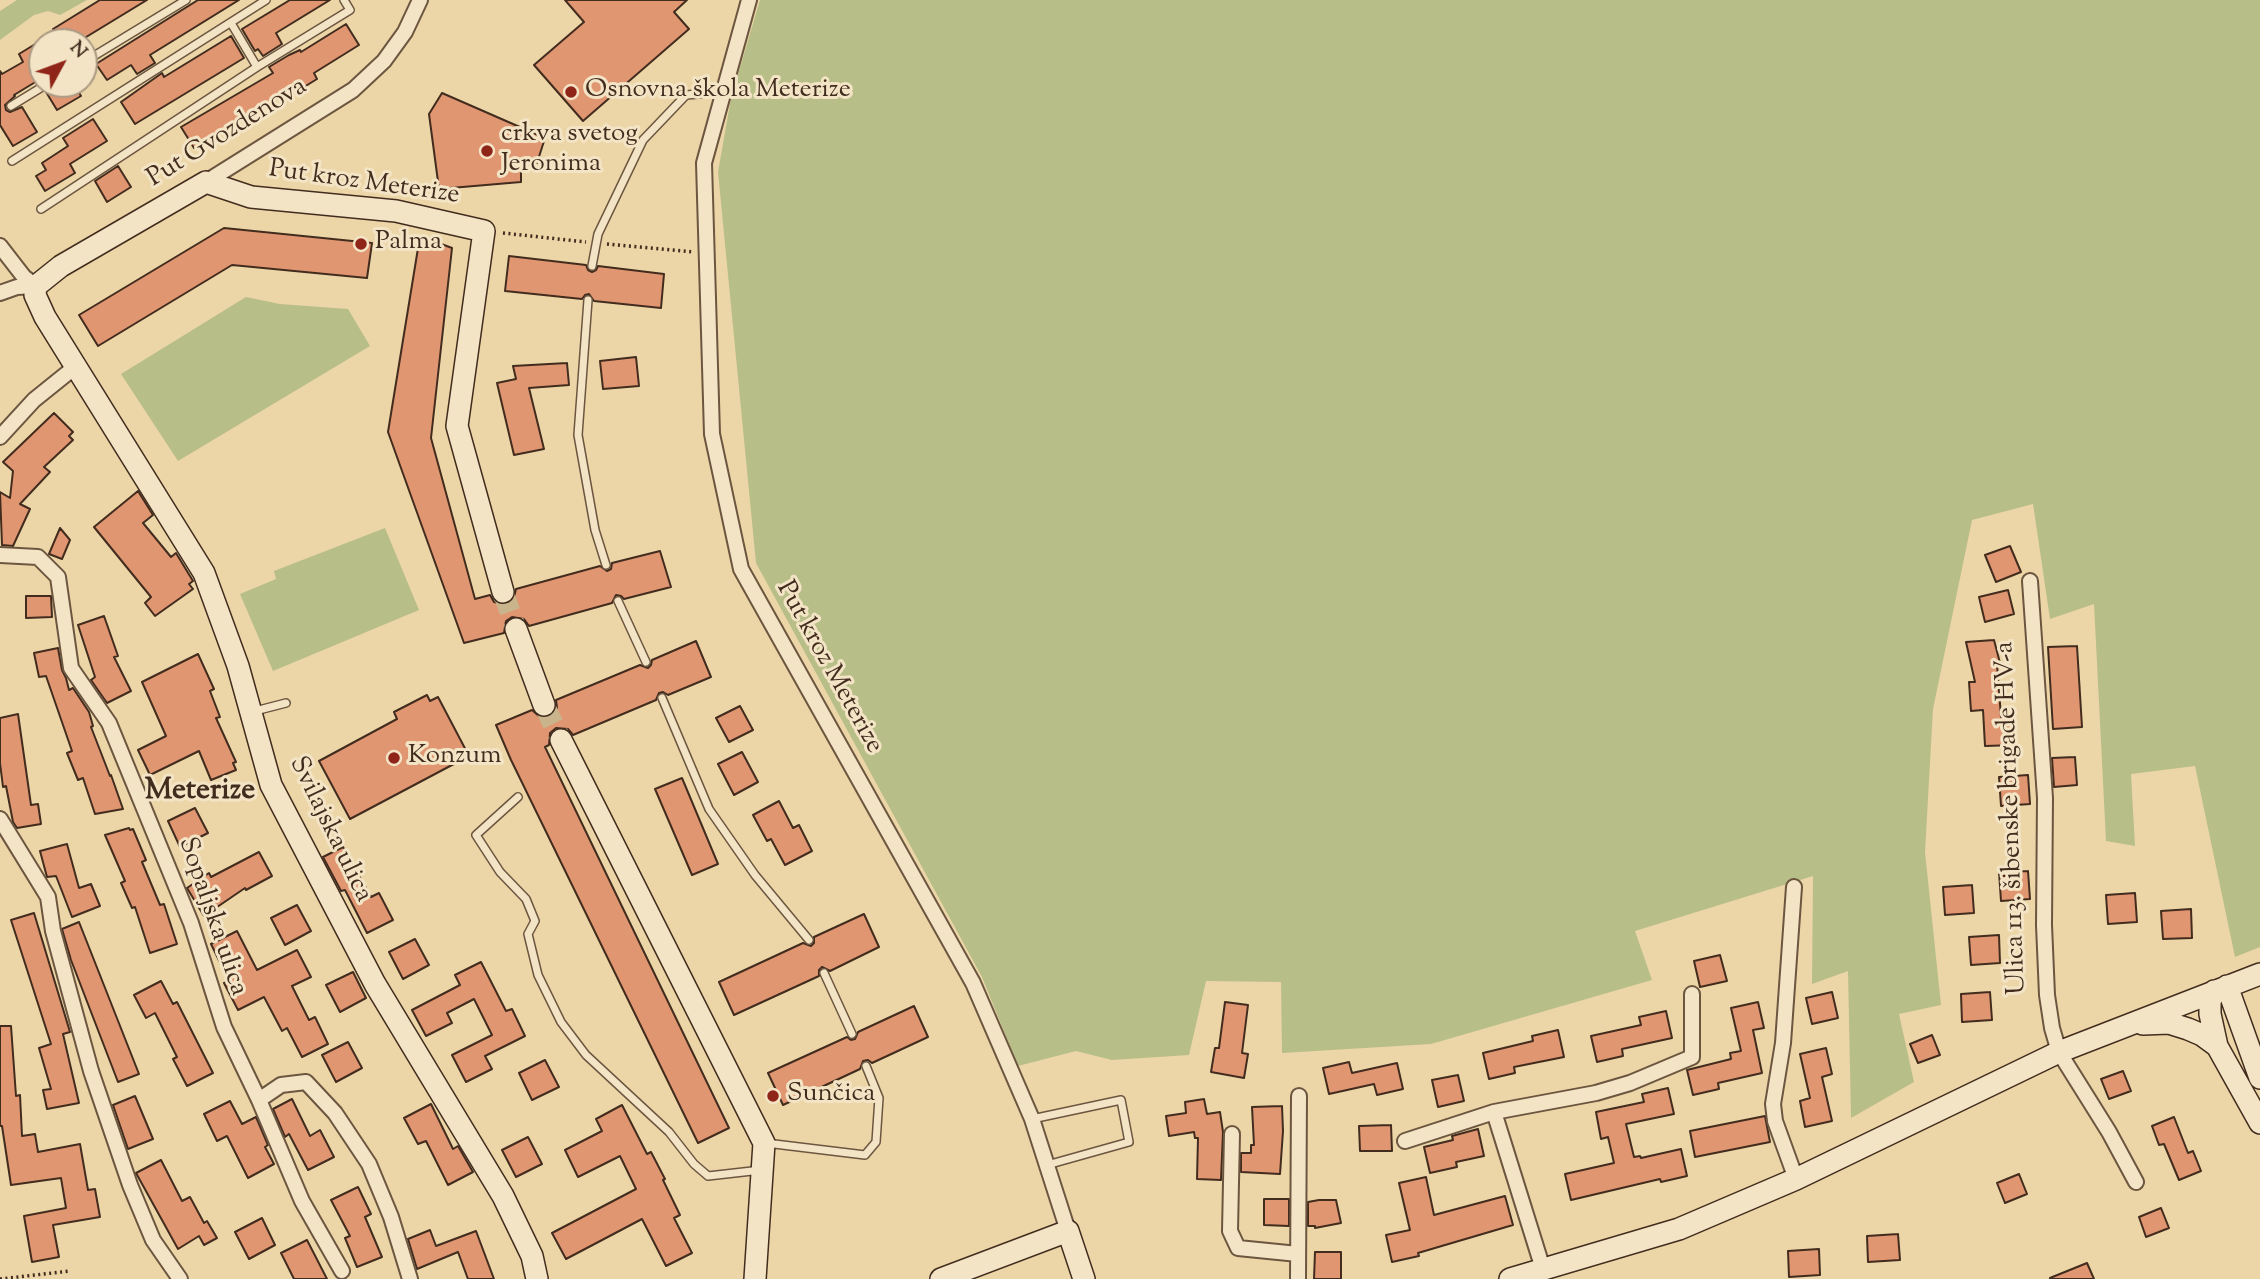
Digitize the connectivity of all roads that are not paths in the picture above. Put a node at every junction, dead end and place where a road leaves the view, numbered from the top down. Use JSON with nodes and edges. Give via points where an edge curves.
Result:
{"nodes":[{"id":1,"x":186,"y":0,"type":"edge"},
{"id":2,"x":267,"y":0,"type":"edge"},
{"id":3,"x":344,"y":0,"type":"edge"},
{"id":4,"x":420,"y":0,"type":"edge"},
{"id":5,"x":750,"y":0,"type":"edge"},
{"id":6,"x":231,"y":23,"type":"junction"},
{"id":7,"x":98,"y":53,"type":"edge"},
{"id":8,"x":257,"y":67,"type":"junction"},
{"id":9,"x":723,"y":92,"type":"junction"},
{"id":10,"x":28,"y":96,"type":"edge"},
{"id":11,"x":12,"y":106,"type":"dead end"},
{"id":12,"x":12,"y":161,"type":"dead end"},
{"id":13,"x":206,"y":182,"type":"junction"},
{"id":14,"x":41,"y":209,"type":"dead end"},
{"id":15,"x":0,"y":246,"type":"edge"},
{"id":16,"x":592,"y":266,"type":"dead end"},
{"id":17,"x":36,"y":286,"type":"junction"},
{"id":18,"x":0,"y":293,"type":"edge"},
{"id":19,"x":588,"y":300,"type":"dead end"},
{"id":20,"x":75,"y":367,"type":"junction"},
{"id":21,"x":0,"y":437,"type":"edge"},
{"id":22,"x":0,"y":555,"type":"edge"},
{"id":23,"x":606,"y":565,"type":"dead end"},
{"id":24,"x":2030,"y":580,"type":"dead end"},
{"id":25,"x":503,"y":592,"type":"tunnel mouth"},
{"id":26,"x":618,"y":601,"type":"dead end"},
{"id":27,"x":516,"y":629,"type":"tunnel mouth"},
{"id":28,"x":646,"y":662,"type":"dead end"},
{"id":29,"x":662,"y":698,"type":"dead end"},
{"id":30,"x":286,"y":703,"type":"dead end"},
{"id":31,"x":544,"y":705,"type":"tunnel mouth"},
{"id":32,"x":251,"y":712,"type":"junction"},
{"id":33,"x":561,"y":740,"type":"tunnel mouth"},
{"id":34,"x":519,"y":797,"type":"dead end"},
{"id":35,"x":0,"y":819,"type":"edge"},
{"id":36,"x":1794,"y":887,"type":"dead end"},
{"id":37,"x":808,"y":940,"type":"dead end"},
{"id":38,"x":824,"y":973,"type":"dead end"},
{"id":39,"x":2260,"y":974,"type":"edge"},
{"id":40,"x":2220,"y":989,"type":"junction"},
{"id":41,"x":1692,"y":994,"type":"dead end"},
{"id":42,"x":2130,"y":1024,"type":"junction"},
{"id":43,"x":852,"y":1034,"type":"dead end"},
{"id":44,"x":2217,"y":1046,"type":"junction"},
{"id":45,"x":2059,"y":1052,"type":"junction"},
{"id":46,"x":866,"y":1066,"type":"dead end"},
{"id":47,"x":2260,"y":1078,"type":"edge"},
{"id":48,"x":1299,"y":1096,"type":"dead end"},
{"id":49,"x":259,"y":1100,"type":"junction"},
{"id":50,"x":1494,"y":1112,"type":"junction"},
{"id":51,"x":1032,"y":1119,"type":"junction"},
{"id":52,"x":2260,"y":1123,"type":"edge"},
{"id":53,"x":1232,"y":1134,"type":"dead end"},
{"id":54,"x":1405,"y":1141,"type":"dead end"},
{"id":55,"x":764,"y":1143,"type":"junction"},
{"id":56,"x":1047,"y":1166,"type":"junction"},
{"id":57,"x":762,"y":1170,"type":"junction"},
{"id":58,"x":1796,"y":1179,"type":"junction"},
{"id":59,"x":2136,"y":1182,"type":"dead end"},
{"id":60,"x":1068,"y":1231,"type":"junction"},
{"id":61,"x":1298,"y":1254,"type":"junction"},
{"id":62,"x":1543,"y":1269,"type":"junction"},
{"id":63,"x":342,"y":1271,"type":"dead end"},
{"id":64,"x":180,"y":1279,"type":"edge"},
{"id":65,"x":410,"y":1279,"type":"edge"},
{"id":66,"x":537,"y":1279,"type":"edge"},
{"id":67,"x":755,"y":1279,"type":"edge"},
{"id":68,"x":941,"y":1279,"type":"edge"},
{"id":69,"x":1084,"y":1279,"type":"edge"},
{"id":70,"x":1298,"y":1279,"type":"edge"},
{"id":71,"x":1510,"y":1279,"type":"edge"}],
"edges":[{"from":1,"to":7,"type":"lane"},
{"from":2,"to":6,"type":"lane"},
{"from":3,"to":8,"type":"lane","via":[[350,10]]},
{"from":4,"to":13,"type":"street","name":"Put Gvozdenova","via":[[384,61],[353,90]]},
{"from":5,"to":9,"type":"street","name":"Put kroz Meterize"},
{"from":6,"to":8,"type":"lane"},
{"from":6,"to":12,"type":"lane"},
{"from":8,"to":14,"type":"lane"},
{"from":9,"to":16,"type":"lane","via":[[686,95],[643,141],[598,234]]},
{"from":9,"to":51,"type":"street","name":"Put kroz Meterize","via":[[704,163],[712,435],[741,569],[973,983]]},
{"from":10,"to":11,"type":"lane"},
{"from":13,"to":17,"type":"street","name":"Put Gvozdenova","via":[[61,266]]},
{"from":13,"to":25,"type":"street","name":"Put kroz Meterize","via":[[251,197],[396,211],[484,231],[457,426]]},
{"from":15,"to":17,"type":"street"},
{"from":17,"to":18,"type":"street","name":"Put Gvozdenova"},
{"from":17,"to":20,"type":"street","name":"Svilajska ulica","via":[[37,303]]},
{"from":19,"to":23,"type":"lane","via":[[578,435]]},
{"from":20,"to":21,"type":"street","via":[[34,400]]},
{"from":20,"to":32,"type":"street","name":"Svilajska ulica","via":[[204,573]]},
{"from":22,"to":49,"type":"street","name":"Sopaljska ulica","via":[[38,557],[58,577],[71,668],[109,723],[191,923],[224,1027]]},
{"from":24,"to":45,"type":"street","name":"Ulica 113. šibenske brigade HV-a","via":[[2045,798],[2047,995]]},
{"from":26,"to":28,"type":"lane"},
{"from":27,"to":31,"type":"street"},
{"from":29,"to":37,"type":"lane","via":[[709,809]]},
{"from":30,"to":32,"type":"lane"},
{"from":32,"to":66,"type":"street","name":"Svilajska ulica","via":[[271,785],[290,823],[375,984],[503,1196],[532,1256]]},
{"from":33,"to":55,"type":"street"},
{"from":34,"to":57,"type":"lane","via":[[476,835],[500,872],[526,899],[535,921],[528,934],[538,975],[561,1022],[586,1055],[669,1132],[708,1176]]},
{"from":35,"to":64,"type":"street","via":[[48,897],[91,1071],[130,1185],[153,1240]]},
{"from":36,"to":58,"type":"street","via":[[1783,1044],[1773,1104]]},
{"from":38,"to":43,"type":"lane"},
{"from":39,"to":40,"type":"street"},
{"from":40,"to":42,"type":"street"},
{"from":40,"to":44,"type":"street","via":[[2210,1002]]},
{"from":40,"to":47,"type":"street"},
{"from":41,"to":50,"type":"street","via":[[1692,1058],[1596,1093]]},
{"from":42,"to":44,"type":"street","via":[[2169,1023]]},
{"from":42,"to":45,"type":"street"},
{"from":44,"to":52,"type":"street"},
{"from":45,"to":58,"type":"street"},
{"from":45,"to":59,"type":"street","name":"Ulica 113. šibenske brigade HV-a"},
{"from":46,"to":55,"type":"lane","via":[[879,1098],[876,1142],[865,1155]]},
{"from":48,"to":61,"type":"street"},
{"from":49,"to":63,"type":"street","name":"Sopaljska ulica","via":[[302,1202]]},
{"from":49,"to":65,"type":"street","via":[[281,1085],[306,1082],[335,1113],[369,1164]]},
{"from":50,"to":54,"type":"street"},
{"from":50,"to":62,"type":"street"},
{"from":51,"to":56,"type":"street","name":"Put kroz Meterize"},
{"from":51,"to":56,"type":"lane","via":[[1121,1100],[1129,1142]]},
{"from":53,"to":61,"type":"street","via":[[1230,1231],[1238,1248]]},
{"from":55,"to":57,"type":"street"},
{"from":56,"to":60,"type":"street","name":"Put kroz Meterize"},
{"from":57,"to":67,"type":"street"},
{"from":58,"to":62,"type":"street","via":[[1679,1229]]},
{"from":60,"to":68,"type":"street"},
{"from":60,"to":69,"type":"street","name":"Put kroz Meterize"},
{"from":61,"to":70,"type":"street"},
{"from":62,"to":71,"type":"street"}]}
